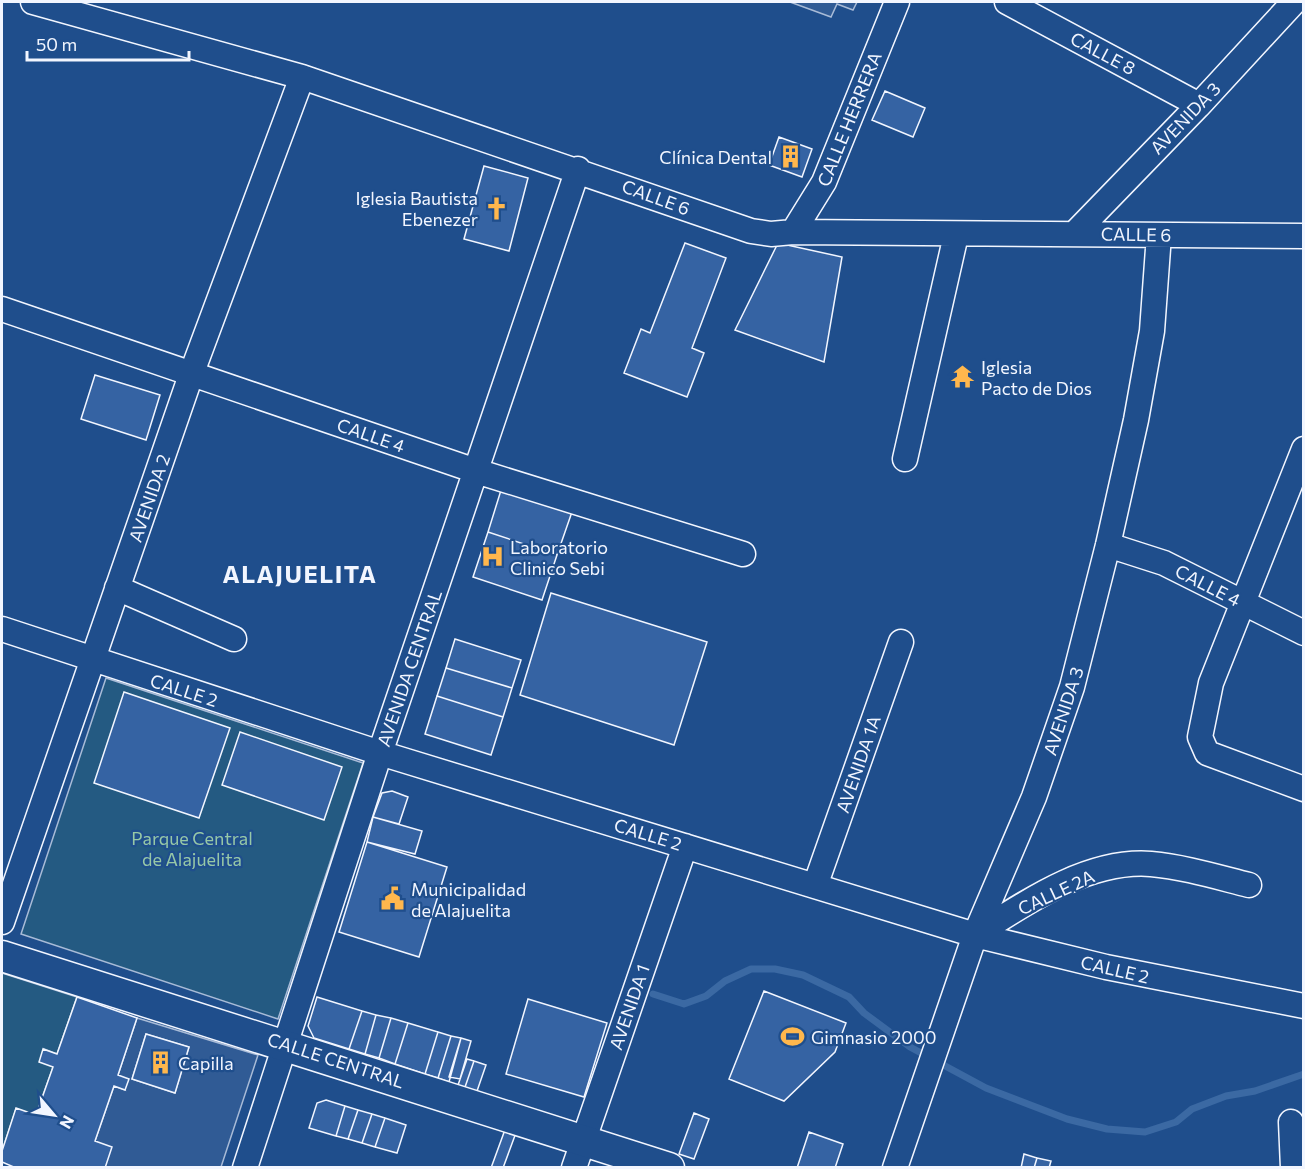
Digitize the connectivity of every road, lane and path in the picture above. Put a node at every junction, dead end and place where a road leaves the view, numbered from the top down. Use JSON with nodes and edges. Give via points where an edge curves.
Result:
{"nodes":[{"id":1,"x":33,"y":2,"type":"edge"},
{"id":2,"x":897,"y":2,"type":"edge"},
{"id":3,"x":1006,"y":2,"type":"edge"},
{"id":4,"x":1294,"y":2,"type":"edge"},
{"id":5,"x":74,"y":6,"type":"edge"},
{"id":6,"x":302,"y":76,"type":"junction"},
{"id":7,"x":1199,"y":105,"type":"junction"},
{"id":8,"x":578,"y":169,"type":"junction"},
{"id":9,"x":794,"y":232,"type":"junction"},
{"id":10,"x":1075,"y":233,"type":"junction"},
{"id":11,"x":956,"y":235,"type":"junction"},
{"id":12,"x":1160,"y":235,"type":"junction"},
{"id":13,"x":1304,"y":236,"type":"edge"},
{"id":14,"x":2,"y":309,"type":"edge"},
{"id":15,"x":191,"y":375,"type":"junction"},
{"id":16,"x":1304,"y":449,"type":"edge"},
{"id":17,"x":905,"y":459,"type":"dead end"},
{"id":18,"x":476,"y":471,"type":"junction"},
{"id":19,"x":1108,"y":545,"type":"junction"},
{"id":20,"x":742,"y":554,"type":"dead end"},
{"id":21,"x":117,"y":588,"type":"junction"},
{"id":22,"x":1241,"y":602,"type":"junction"},
{"id":23,"x":2,"y":629,"type":"edge"},
{"id":24,"x":1304,"y":633,"type":"edge"},
{"id":25,"x":234,"y":639,"type":"dead end"},
{"id":26,"x":901,"y":642,"type":"dead end"},
{"id":27,"x":92,"y":660,"type":"junction"},
{"id":28,"x":380,"y":753,"type":"junction"},
{"id":29,"x":1304,"y":789,"type":"edge"},
{"id":30,"x":685,"y":846,"type":"junction"},
{"id":31,"x":815,"y":885,"type":"junction"},
{"id":32,"x":1249,"y":885,"type":"dead end"},
{"id":33,"x":2,"y":922,"type":"edge"},
{"id":34,"x":975,"y":935,"type":"junction"},
{"id":35,"x":2,"y":956,"type":"edge"},
{"id":36,"x":1303,"y":1006,"type":"edge"},
{"id":37,"x":284,"y":1044,"type":"junction"},
{"id":38,"x":1291,"y":1122,"type":"dead end"},
{"id":39,"x":578,"y":1154,"type":"edge"},
{"id":40,"x":245,"y":1167,"type":"edge"},
{"id":41,"x":669,"y":1167,"type":"edge"},
{"id":42,"x":895,"y":1167,"type":"edge"},
{"id":43,"x":1293,"y":1167,"type":"edge"}],
"edges":[{"from":1,"to":5,"type":"street","name":"CALLE 6"},
{"from":2,"to":9,"type":"street","name":"CALLE HERRERA","via":[[824,182]]},
{"from":3,"to":7,"type":"street","name":"CALLE 8"},
{"from":4,"to":7,"type":"street","name":"AVENIDA 3"},
{"from":5,"to":6,"type":"street","name":"CALLE 6"},
{"from":6,"to":8,"type":"street","name":"CALLE 6"},
{"from":6,"to":15,"type":"street","name":"AVENIDA 2"},
{"from":7,"to":10,"type":"street","name":"AVENIDA 3"},
{"from":8,"to":9,"type":"street","name":"CALLE 6","via":[[750,231]]},
{"from":8,"to":18,"type":"street","name":"AVENIDA CENTRAL"},
{"from":9,"to":11,"type":"street","name":"CALLE 6"},
{"from":10,"to":11,"type":"street","name":"CALLE 6"},
{"from":10,"to":12,"type":"street","name":"CALLE 6"},
{"from":11,"to":17,"type":"street"},
{"from":12,"to":13,"type":"street","name":"CALLE 6"},
{"from":12,"to":19,"type":"street","name":"AVENIDA 3","via":[[1152,331]]},
{"from":14,"to":15,"type":"street","name":"CALLE 4"},
{"from":15,"to":18,"type":"street","name":"CALLE 4"},
{"from":15,"to":21,"type":"street","name":"AVENIDA 2"},
{"from":16,"to":22,"type":"street"},
{"from":18,"to":20,"type":"street","name":"CALLE 4"},
{"from":18,"to":28,"type":"street","name":"AVENIDA CENTRAL"},
{"from":19,"to":22,"type":"street","name":"CALLE 4","via":[[1164,562]]},
{"from":19,"to":34,"type":"street","name":"AVENIDA 3","via":[[1068,698],[1034,797]]},
{"from":21,"to":25,"type":"street"},
{"from":21,"to":27,"type":"street","name":"AVENIDA 2"},
{"from":22,"to":24,"type":"street","name":"CALLE 4"},
{"from":22,"to":29,"type":"street","via":[[1211,683],[1200,737],[1208,753]]},
{"from":23,"to":27,"type":"street","name":"CALLE 2"},
{"from":26,"to":31,"type":"street","name":"AVENIDA 1A"},
{"from":27,"to":28,"type":"street","name":"CALLE 2"},
{"from":27,"to":33,"type":"street","name":"AVENIDA 2"},
{"from":28,"to":30,"type":"street","name":"CALLE 2"},
{"from":28,"to":37,"type":"street","name":"AVENIDA CENTRAL"},
{"from":30,"to":31,"type":"street","name":"CALLE 2"},
{"from":30,"to":39,"type":"street","name":"AVENIDA 1"},
{"from":31,"to":34,"type":"street","name":"CALLE 2"},
{"from":32,"to":34,"type":"street","name":"CALLE 2A","via":[[1148,864],[1110,869],[1083,876],[1036,898]]},
{"from":34,"to":36,"type":"street","name":"CALLE 2","via":[[1139,975]]},
{"from":34,"to":42,"type":"street","name":"AVENIDA 3"},
{"from":35,"to":37,"type":"main road","name":"CALLE CENTRAL"},
{"from":37,"to":39,"type":"main road","name":"CALLE CENTRAL"},
{"from":37,"to":40,"type":"street","name":"AVENIDA CENTRAL"},
{"from":38,"to":43,"type":"street"},
{"from":39,"to":41,"type":"main road","name":"CALLE CENTRAL"}]}
